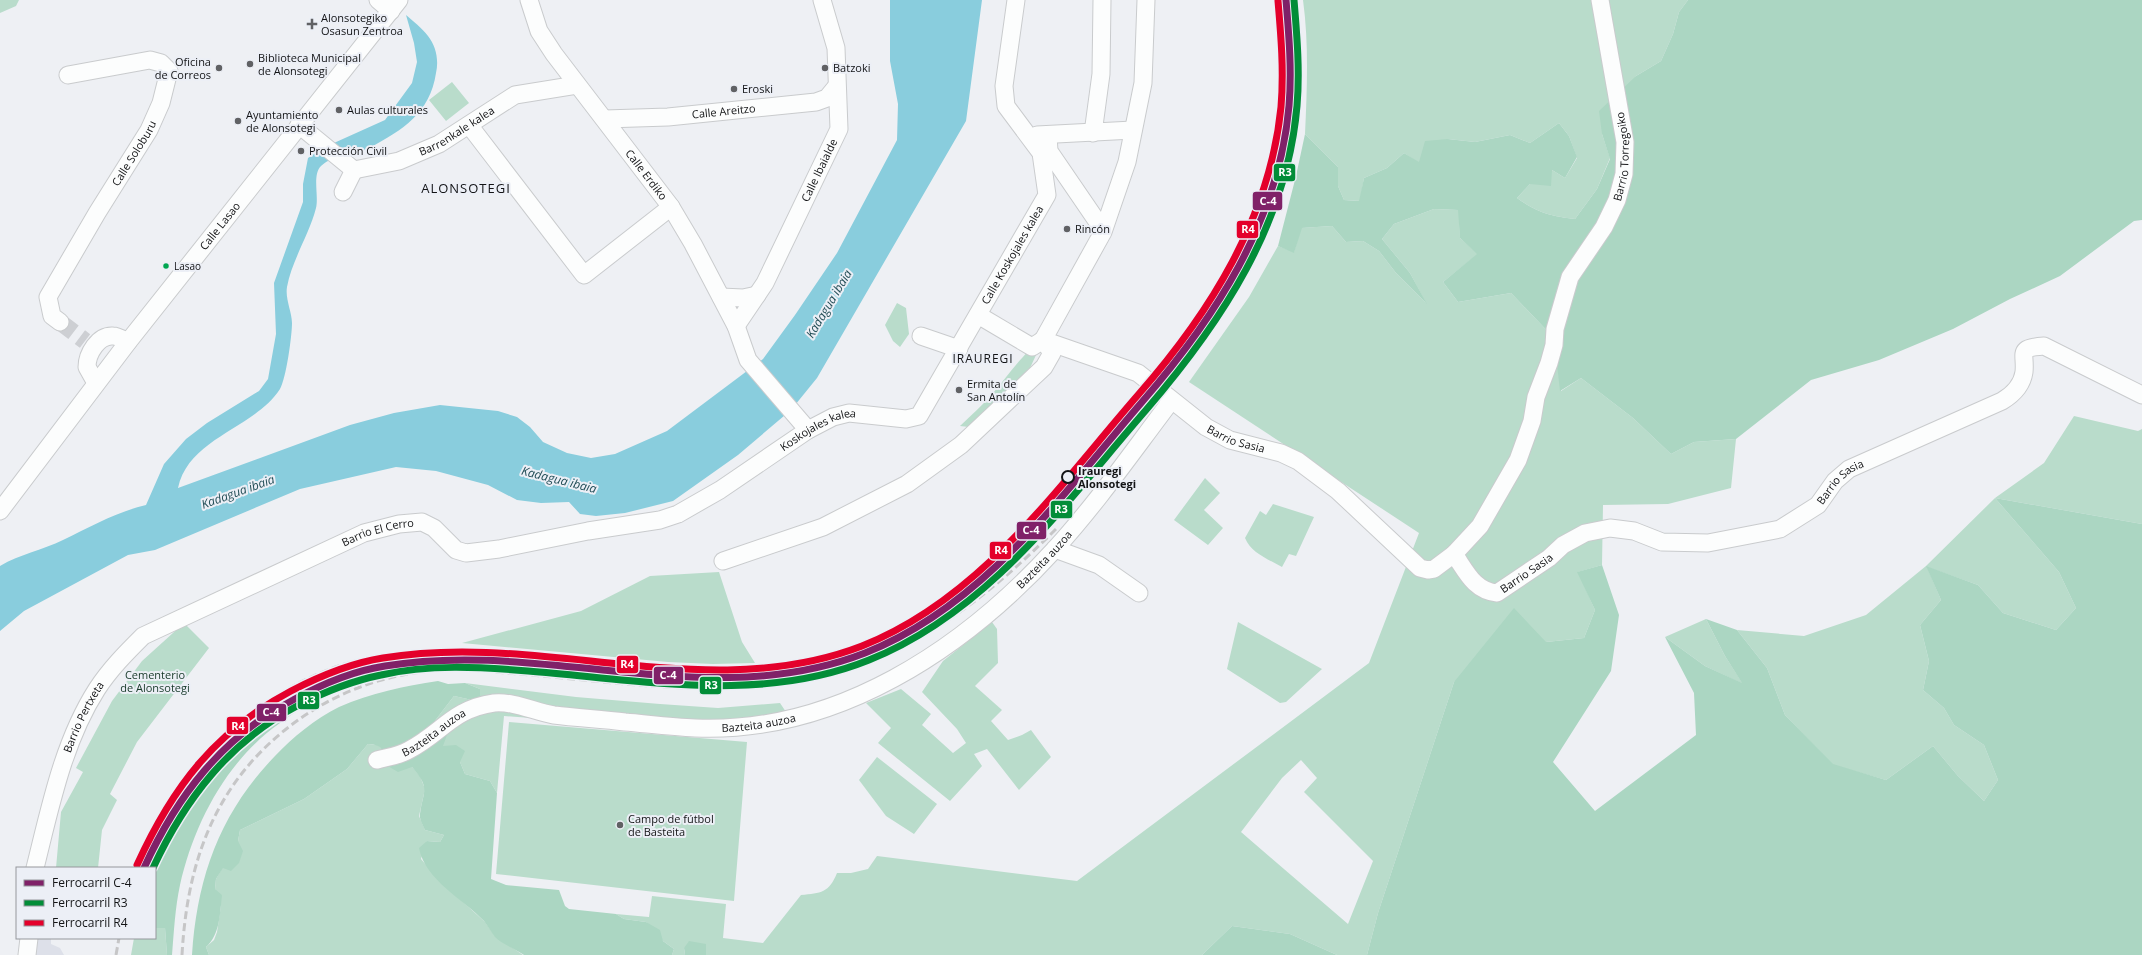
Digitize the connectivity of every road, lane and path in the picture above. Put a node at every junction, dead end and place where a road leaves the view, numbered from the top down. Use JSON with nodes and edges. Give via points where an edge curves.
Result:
{"nodes":[{"id":1,"x":529,"y":0,"type":"edge"},
{"id":2,"x":822,"y":0,"type":"edge"},
{"id":3,"x":1016,"y":0,"type":"edge"},
{"id":4,"x":1102,"y":0,"type":"edge"},
{"id":5,"x":1146,"y":0,"type":"edge"},
{"id":6,"x":1600,"y":0,"type":"edge"},
{"id":7,"x":389,"y":4,"type":"edge"},
{"id":8,"x":68,"y":75,"type":"dead end"},
{"id":9,"x":576,"y":85,"type":"junction"},
{"id":10,"x":836,"y":88,"type":"junction"},
{"id":11,"x":816,"y":102,"type":"junction"},
{"id":12,"x":605,"y":119,"type":"junction"},
{"id":13,"x":643,"y":119,"type":"junction"},
{"id":14,"x":838,"y":119,"type":"junction"},
{"id":15,"x":469,"y":125,"type":"junction"},
{"id":16,"x":298,"y":126,"type":"junction"},
{"id":17,"x":1133,"y":130,"type":"junction"},
{"id":18,"x":1094,"y":132,"type":"junction"},
{"id":19,"x":1027,"y":134,"type":"junction"},
{"id":20,"x":1048,"y":135,"type":"junction"},
{"id":21,"x":626,"y":147,"type":"junction"},
{"id":22,"x":354,"y":170,"type":"junction"},
{"id":23,"x":1070,"y":181,"type":"junction"},
{"id":24,"x":343,"y":192,"type":"dead end"},
{"id":25,"x":1047,"y":195,"type":"junction"},
{"id":26,"x":671,"y":207,"type":"junction"},
{"id":27,"x":1103,"y":230,"type":"junction"},
{"id":28,"x":1570,"y":277,"type":"joint"},
{"id":29,"x":757,"y":295,"type":"junction"},
{"id":30,"x":721,"y":297,"type":"junction"},
{"id":31,"x":978,"y":315,"type":"junction"},
{"id":32,"x":60,"y":322,"type":"tunnel mouth"},
{"id":33,"x":736,"y":326,"type":"junction"},
{"id":34,"x":921,"y":336,"type":"dead end"},
{"id":35,"x":1043,"y":340,"type":"junction"},
{"id":36,"x":128,"y":342,"type":"junction"},
{"id":37,"x":958,"y":349,"type":"junction"},
{"id":38,"x":96,"y":384,"type":"junction"},
{"id":39,"x":2142,"y":396,"type":"edge"},
{"id":40,"x":1171,"y":401,"type":"junction"},
{"id":41,"x":808,"y":430,"type":"junction"},
{"id":42,"x":0,"y":511,"type":"edge"},
{"id":43,"x":660,"y":520,"type":"joint"},
{"id":44,"x":1056,"y":549,"type":"junction"},
{"id":45,"x":1454,"y":554,"type":"junction"},
{"id":46,"x":723,"y":561,"type":"dead end"},
{"id":47,"x":1139,"y":593,"type":"dead end"},
{"id":48,"x":194,"y":611,"type":"joint"},
{"id":49,"x":377,"y":760,"type":"dead end"},
{"id":50,"x":35,"y":867,"type":"edge"},
{"id":51,"x":28,"y":939,"type":"edge"},
{"id":52,"x":27,"y":955,"type":"edge"}],
"edges":[{"from":1,"to":9,"type":"street","name":"Calle Erdiko","via":[[540,31]]},
{"from":2,"to":10,"type":"street","name":"Calle Ibaialde","via":[[836,48]]},
{"from":3,"to":19,"type":"street","name":"Calle Koskojales kalea","via":[[1004,86],[1006,106]]},
{"from":4,"to":18,"type":"street","via":[[1101,74]]},
{"from":5,"to":17,"type":"street","via":[[1142,83]]},
{"from":6,"to":28,"type":"street","name":"Barrio Torregoiko","via":[[1625,142],[1624,174],[1617,200],[1604,227]]},
{"from":7,"to":16,"type":"street","name":"Calle Lasao"},
{"from":8,"to":32,"type":"street","name":"Calle Soloburu","via":[[150,60],[161,63],[169,71],[161,103],[149,130],[48,297],[52,316]]},
{"from":9,"to":12,"type":"street","name":"Calle Erdiko"},
{"from":9,"to":15,"type":"street","name":"Barrenkale kalea","via":[[515,95]]},
{"from":10,"to":11,"type":"street","name":"Calle Areitzo","via":[[828,98]]},
{"from":10,"to":14,"type":"street","name":"Calle Ibaialde"},
{"from":11,"to":13,"type":"street","name":"Calle Areitzo"},
{"from":11,"to":14,"type":"street","via":[[826,104]]},
{"from":12,"to":13,"type":"street","name":"Calle Areitzo"},
{"from":12,"to":21,"type":"street","name":"Calle Erdiko"},
{"from":13,"to":21,"type":"street","via":[[631,132]]},
{"from":14,"to":29,"type":"street","name":"Calle Ibaialde","via":[[839,130]]},
{"from":15,"to":22,"type":"street","name":"Barrenkale kalea","via":[[439,144],[399,161]]},
{"from":15,"to":26,"type":"street","via":[[584,275]]},
{"from":16,"to":22,"type":"street"},
{"from":16,"to":36,"type":"street","name":"Calle Lasao"},
{"from":17,"to":18,"type":"street"},
{"from":17,"to":27,"type":"street","via":[[1127,162]]},
{"from":18,"to":20,"type":"street"},
{"from":19,"to":20,"type":"street"},
{"from":19,"to":25,"type":"street","name":"Calle Koskojales kalea","via":[[1041,153]]},
{"from":20,"to":23,"type":"street","via":[[1049,151]]},
{"from":21,"to":26,"type":"street","name":"Calle Erdiko"},
{"from":22,"to":24,"type":"street"},
{"from":23,"to":25,"type":"street","name":"Calle Koskojales kalea","via":[[1057,181]]},
{"from":23,"to":27,"type":"street"},
{"from":25,"to":31,"type":"street","name":"Calle Koskojales kalea"},
{"from":26,"to":30,"type":"street","name":"Calle Erdiko"},
{"from":27,"to":35,"type":"street"},
{"from":28,"to":45,"type":"street","name":"Barrio Sasia","via":[[1554,329],[1554,346],[1518,460],[1480,526]]},
{"from":29,"to":30,"type":"street","via":[[743,298]]},
{"from":29,"to":33,"type":"street","name":"Calle Ibaialde"},
{"from":30,"to":33,"type":"street","name":"Calle Erdiko"},
{"from":31,"to":35,"type":"street","via":[[1032,347]]},
{"from":31,"to":37,"type":"street","name":"Koskojales kalea"},
{"from":33,"to":41,"type":"street","name":"Calle Erdiko","via":[[748,360]]},
{"from":34,"to":37,"type":"street"},
{"from":35,"to":40,"type":"street","via":[[1138,373]]},
{"from":35,"to":46,"type":"street","via":[[1052,353],[1044,368],[961,445],[907,484],[823,527]]},
{"from":36,"to":38,"type":"street","name":"Calle Lasao"},
{"from":36,"to":38,"type":"street","via":[[112,336],[89,344],[87,367]]},
{"from":37,"to":41,"type":"street","name":"Koskojales kalea","via":[[922,412],[916,418],[848,413],[833,417]]},
{"from":38,"to":42,"type":"street","name":"Calle Lasao"},
{"from":39,"to":45,"type":"street","name":"Barrio Sasia","via":[[2044,346],[2030,347],[2024,352],[2024,373],[2015,393],[1849,469],[1835,482],[1818,505],[1780,529],[1708,543],[1662,542],[1634,531],[1610,528],[1586,533],[1563,546],[1497,593],[1480,588],[1471,580]]},
{"from":40,"to":44,"type":"street","name":"Bazteita auzoa"},
{"from":40,"to":45,"type":"street","name":"Barrio Sasia","via":[[1206,427],[1230,440],[1281,453],[1298,461],[1338,491],[1420,568],[1434,569]]},
{"from":41,"to":43,"type":"street","name":"Koskojales kalea","via":[[720,490],[678,514]]},
{"from":43,"to":48,"type":"street","name":"Barrio El Cerro","via":[[466,553],[452,548],[428,524],[399,524],[358,536]]},
{"from":44,"to":47,"type":"street","via":[[1099,565]]},
{"from":44,"to":49,"type":"street","name":"Bazteita auzoa","via":[[1005,598],[940,651],[889,682],[828,708],[740,728],[694,728],[553,714],[497,703],[468,710],[409,750]]},
{"from":48,"to":50,"type":"street","name":"Barrio Pertxeta","via":[[143,636],[118,661],[96,690],[73,737],[58,777]]},
{"from":51,"to":52,"type":"street"}]}
